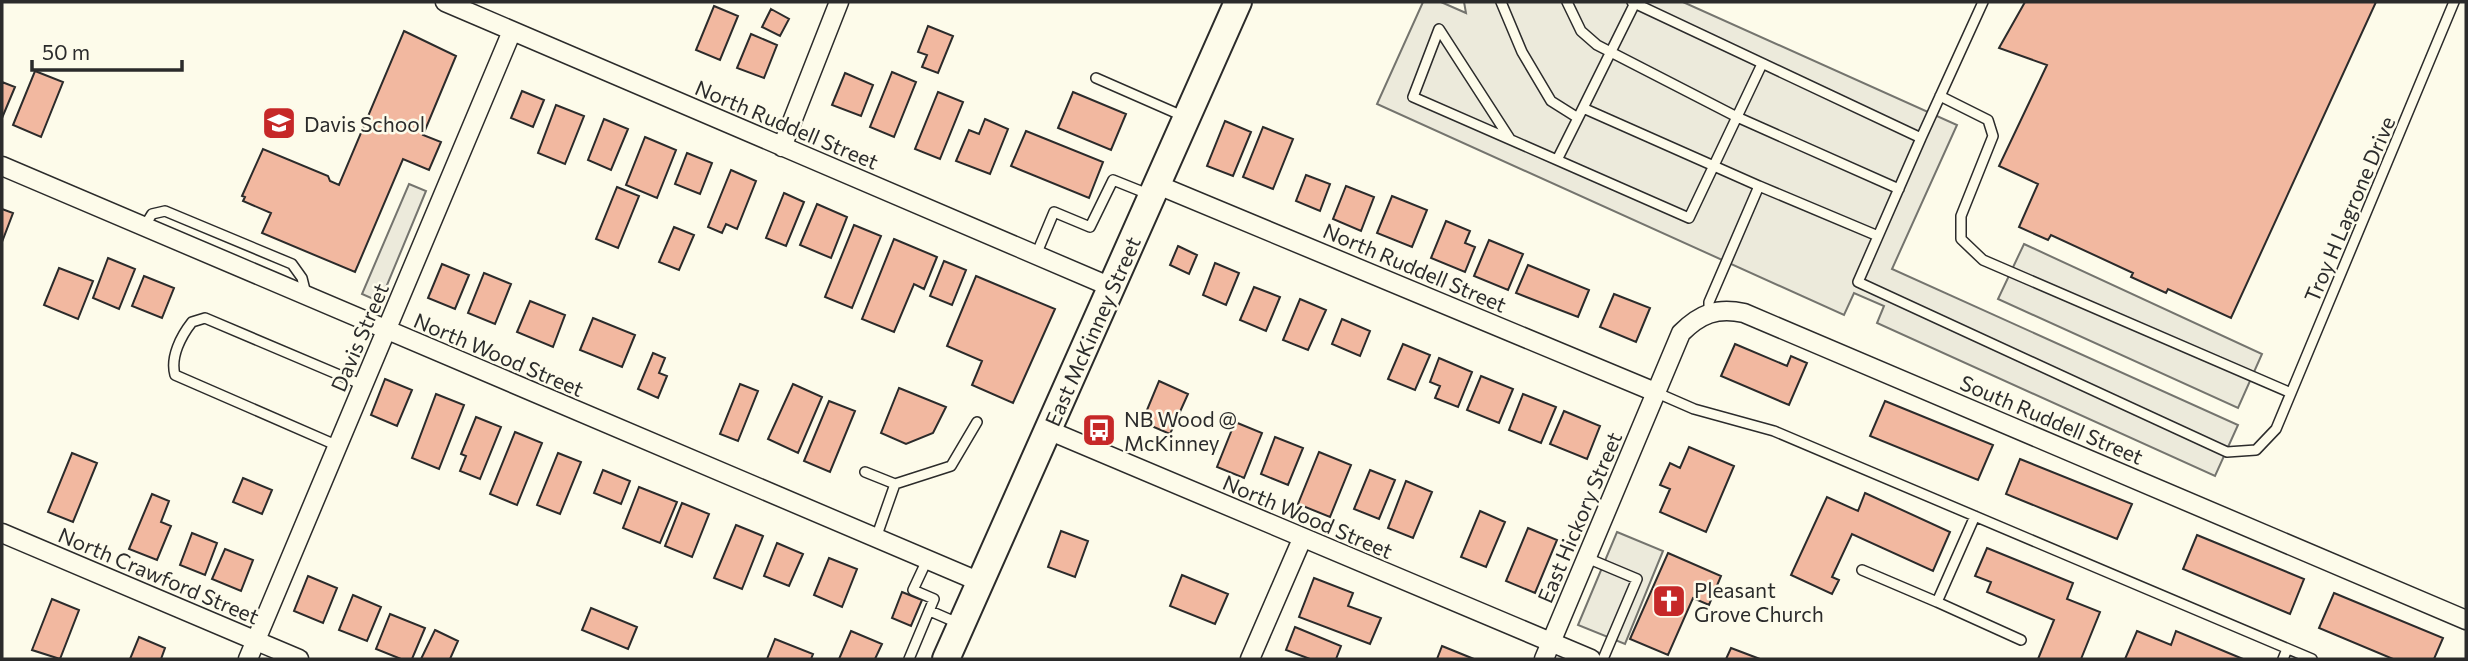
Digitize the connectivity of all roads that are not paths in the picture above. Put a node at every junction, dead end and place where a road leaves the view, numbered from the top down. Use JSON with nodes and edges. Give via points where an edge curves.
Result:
{"nodes":[{"id":1,"x":445,"y":2,"type":"edge"},
{"id":2,"x":839,"y":2,"type":"edge"},
{"id":3,"x":1238,"y":2,"type":"edge"},
{"id":4,"x":1501,"y":2,"type":"edge"},
{"id":5,"x":1567,"y":2,"type":"edge"},
{"id":6,"x":1983,"y":2,"type":"edge"},
{"id":7,"x":2454,"y":2,"type":"edge"},
{"id":8,"x":1633,"y":3,"type":"edge"},
{"id":9,"x":512,"y":31,"type":"junction"},
{"id":10,"x":1610,"y":52,"type":"junction"},
{"id":11,"x":1762,"y":64,"type":"junction"},
{"id":12,"x":1096,"y":78,"type":"dead end"},
{"id":13,"x":1940,"y":96,"type":"junction"},
{"id":14,"x":1583,"y":108,"type":"junction"},
{"id":15,"x":1737,"y":117,"type":"junction"},
{"id":16,"x":1187,"y":118,"type":"junction"},
{"id":17,"x":1578,"y":118,"type":"junction"},
{"id":18,"x":1921,"y":138,"type":"junction"},
{"id":19,"x":1510,"y":139,"type":"junction"},
{"id":20,"x":782,"y":147,"type":"junction"},
{"id":21,"x":1557,"y":160,"type":"junction"},
{"id":22,"x":1714,"y":165,"type":"junction"},
{"id":23,"x":2,"y":166,"type":"edge"},
{"id":24,"x":1759,"y":186,"type":"junction"},
{"id":25,"x":1899,"y":189,"type":"junction"},
{"id":26,"x":1156,"y":190,"type":"junction"},
{"id":27,"x":143,"y":228,"type":"junction"},
{"id":28,"x":1878,"y":236,"type":"junction"},
{"id":29,"x":1036,"y":255,"type":"junction"},
{"id":30,"x":1111,"y":288,"type":"junction"},
{"id":31,"x":307,"y":297,"type":"junction"},
{"id":32,"x":1709,"y":312,"type":"junction"},
{"id":33,"x":386,"y":331,"type":"junction"},
{"id":34,"x":363,"y":385,"type":"junction"},
{"id":35,"x":1656,"y":392,"type":"junction"},
{"id":36,"x":2291,"y":393,"type":"junction"},
{"id":37,"x":977,"y":422,"type":"dead end"},
{"id":38,"x":1048,"y":430,"type":"junction"},
{"id":39,"x":338,"y":446,"type":"junction"},
{"id":40,"x":864,"y":472,"type":"dead end"},
{"id":41,"x":895,"y":484,"type":"junction"},
{"id":42,"x":1975,"y":516,"type":"junction"},
{"id":43,"x":2,"y":533,"type":"edge"},
{"id":44,"x":876,"y":538,"type":"junction"},
{"id":45,"x":1302,"y":539,"type":"junction"},
{"id":46,"x":1587,"y":558,"type":"junction"},
{"id":47,"x":927,"y":559,"type":"junction"},
{"id":48,"x":1862,"y":570,"type":"dead end"},
{"id":49,"x":980,"y":582,"type":"junction"},
{"id":50,"x":1937,"y":602,"type":"junction"},
{"id":51,"x":930,"y":611,"type":"junction"},
{"id":52,"x":2466,"y":620,"type":"edge"},
{"id":53,"x":961,"y":624,"type":"junction"},
{"id":54,"x":2021,"y":640,"type":"dead end"},
{"id":55,"x":256,"y":641,"type":"junction"},
{"id":56,"x":2287,"y":649,"type":"junction"},
{"id":57,"x":1548,"y":651,"type":"edge"},
{"id":58,"x":248,"y":659,"type":"edge"},
{"id":59,"x":299,"y":659,"type":"edge"},
{"id":60,"x":909,"y":659,"type":"edge"},
{"id":61,"x":946,"y":659,"type":"edge"},
{"id":62,"x":1250,"y":659,"type":"edge"},
{"id":63,"x":1591,"y":659,"type":"edge"},
{"id":64,"x":1603,"y":659,"type":"edge"},
{"id":65,"x":2283,"y":659,"type":"edge"},
{"id":66,"x":2312,"y":659,"type":"edge"}],
"edges":[{"from":1,"to":9,"type":"street","name":"North Ruddell Street"},
{"from":2,"to":20,"type":"street"},
{"from":3,"to":16,"type":"main road","name":"East McKinney Street"},
{"from":4,"to":17,"type":"lane","via":[[1522,52],[1551,101]]},
{"from":5,"to":10,"type":"lane","via":[[1581,31]]},
{"from":6,"to":13,"type":"lane"},
{"from":7,"to":36,"type":"lane","name":"Troy H Lagrone Drive"},
{"from":8,"to":10,"type":"lane"},
{"from":8,"to":11,"type":"lane"},
{"from":9,"to":20,"type":"street","name":"North Ruddell Street"},
{"from":9,"to":33,"type":"street","name":"Davis Street"},
{"from":10,"to":14,"type":"lane"},
{"from":10,"to":15,"type":"lane"},
{"from":11,"to":15,"type":"lane"},
{"from":11,"to":18,"type":"lane"},
{"from":12,"to":16,"type":"lane"},
{"from":13,"to":18,"type":"lane"},
{"from":13,"to":36,"type":"lane","via":[[1988,120],[1993,136],[1961,216],[1961,239],[1983,260]]},
{"from":14,"to":17,"type":"lane"},
{"from":14,"to":22,"type":"lane"},
{"from":15,"to":22,"type":"lane"},
{"from":15,"to":25,"type":"lane"},
{"from":16,"to":26,"type":"main road","name":"East McKinney Street"},
{"from":17,"to":21,"type":"lane"},
{"from":18,"to":25,"type":"lane"},
{"from":19,"to":19,"type":"lane","via":[[1413,97],[1439,29],[1446,40]]},
{"from":19,"to":21,"type":"lane"},
{"from":20,"to":29,"type":"street","name":"North Ruddell Street"},
{"from":21,"to":22,"type":"lane","via":[[1689,218]]},
{"from":22,"to":24,"type":"lane"},
{"from":23,"to":27,"type":"street","name":"North Wood Street"},
{"from":24,"to":28,"type":"lane"},
{"from":24,"to":32,"type":"lane","via":[[1709,302]]},
{"from":25,"to":28,"type":"lane"},
{"from":26,"to":29,"type":"lane","via":[[1113,180],[1090,227],[1054,212]]},
{"from":26,"to":30,"type":"main road","name":"East McKinney Street"},
{"from":26,"to":35,"type":"street","name":"North Ruddell Street"},
{"from":27,"to":31,"type":"street","name":"North Wood Street"},
{"from":27,"to":31,"type":"lane","via":[[152,214],[165,211],[178,216],[292,264]]},
{"from":28,"to":36,"type":"lane","name":"Troy H Lagrone Drive","via":[[1858,282],[2227,452],[2256,450],[2276,429]]},
{"from":29,"to":30,"type":"street","name":"North Ruddell Street"},
{"from":30,"to":38,"type":"main road","name":"East McKinney Street"},
{"from":31,"to":33,"type":"street","name":"North Wood Street"},
{"from":32,"to":35,"type":"street","via":[[1681,333]]},
{"from":32,"to":52,"type":"street","name":"South Ruddell Street","via":[[1727,309],[1744,313]]},
{"from":33,"to":34,"type":"street","name":"Davis Street"},
{"from":33,"to":44,"type":"street","name":"North Wood Street"},
{"from":34,"to":39,"type":"street","name":"Davis Street"},
{"from":34,"to":39,"type":"lane","via":[[205,318],[192,322],[174,358],[175,375],[181,379]]},
{"from":35,"to":42,"type":"lane","via":[[1694,409],[1774,430]]},
{"from":35,"to":46,"type":"street","name":"East Hickory Street"},
{"from":37,"to":41,"type":"lane","via":[[951,467]]},
{"from":38,"to":45,"type":"street","name":"North Wood Street"},
{"from":38,"to":49,"type":"main road","name":"East McKinney Street"},
{"from":39,"to":55,"type":"street","name":"Davis Street"},
{"from":40,"to":41,"type":"lane"},
{"from":41,"to":44,"type":"lane"},
{"from":42,"to":50,"type":"lane"},
{"from":42,"to":56,"type":"lane"},
{"from":43,"to":55,"type":"street","name":"North Crawford Street"},
{"from":44,"to":47,"type":"street","name":"North Wood Street"},
{"from":45,"to":57,"type":"street","name":"North Wood Street"},
{"from":45,"to":62,"type":"street"},
{"from":46,"to":57,"type":"street","name":"East Hickory Street"},
{"from":46,"to":64,"type":"lane","via":[[1637,579]]},
{"from":47,"to":49,"type":"street","name":"North Wood Street"},
{"from":47,"to":51,"type":"lane","via":[[913,590],[934,599]]},
{"from":48,"to":50,"type":"lane"},
{"from":49,"to":53,"type":"main road","name":"East McKinney Street"},
{"from":50,"to":54,"type":"lane"},
{"from":51,"to":53,"type":"lane"},
{"from":51,"to":60,"type":"lane"},
{"from":53,"to":61,"type":"main road","name":"East McKinney Street"},
{"from":55,"to":58,"type":"street","name":"Davis Street"},
{"from":55,"to":59,"type":"street","name":"North Crawford Street"},
{"from":56,"to":65,"type":"lane"},
{"from":56,"to":66,"type":"lane"},
{"from":57,"to":63,"type":"street","name":"North Wood Street"}]}
